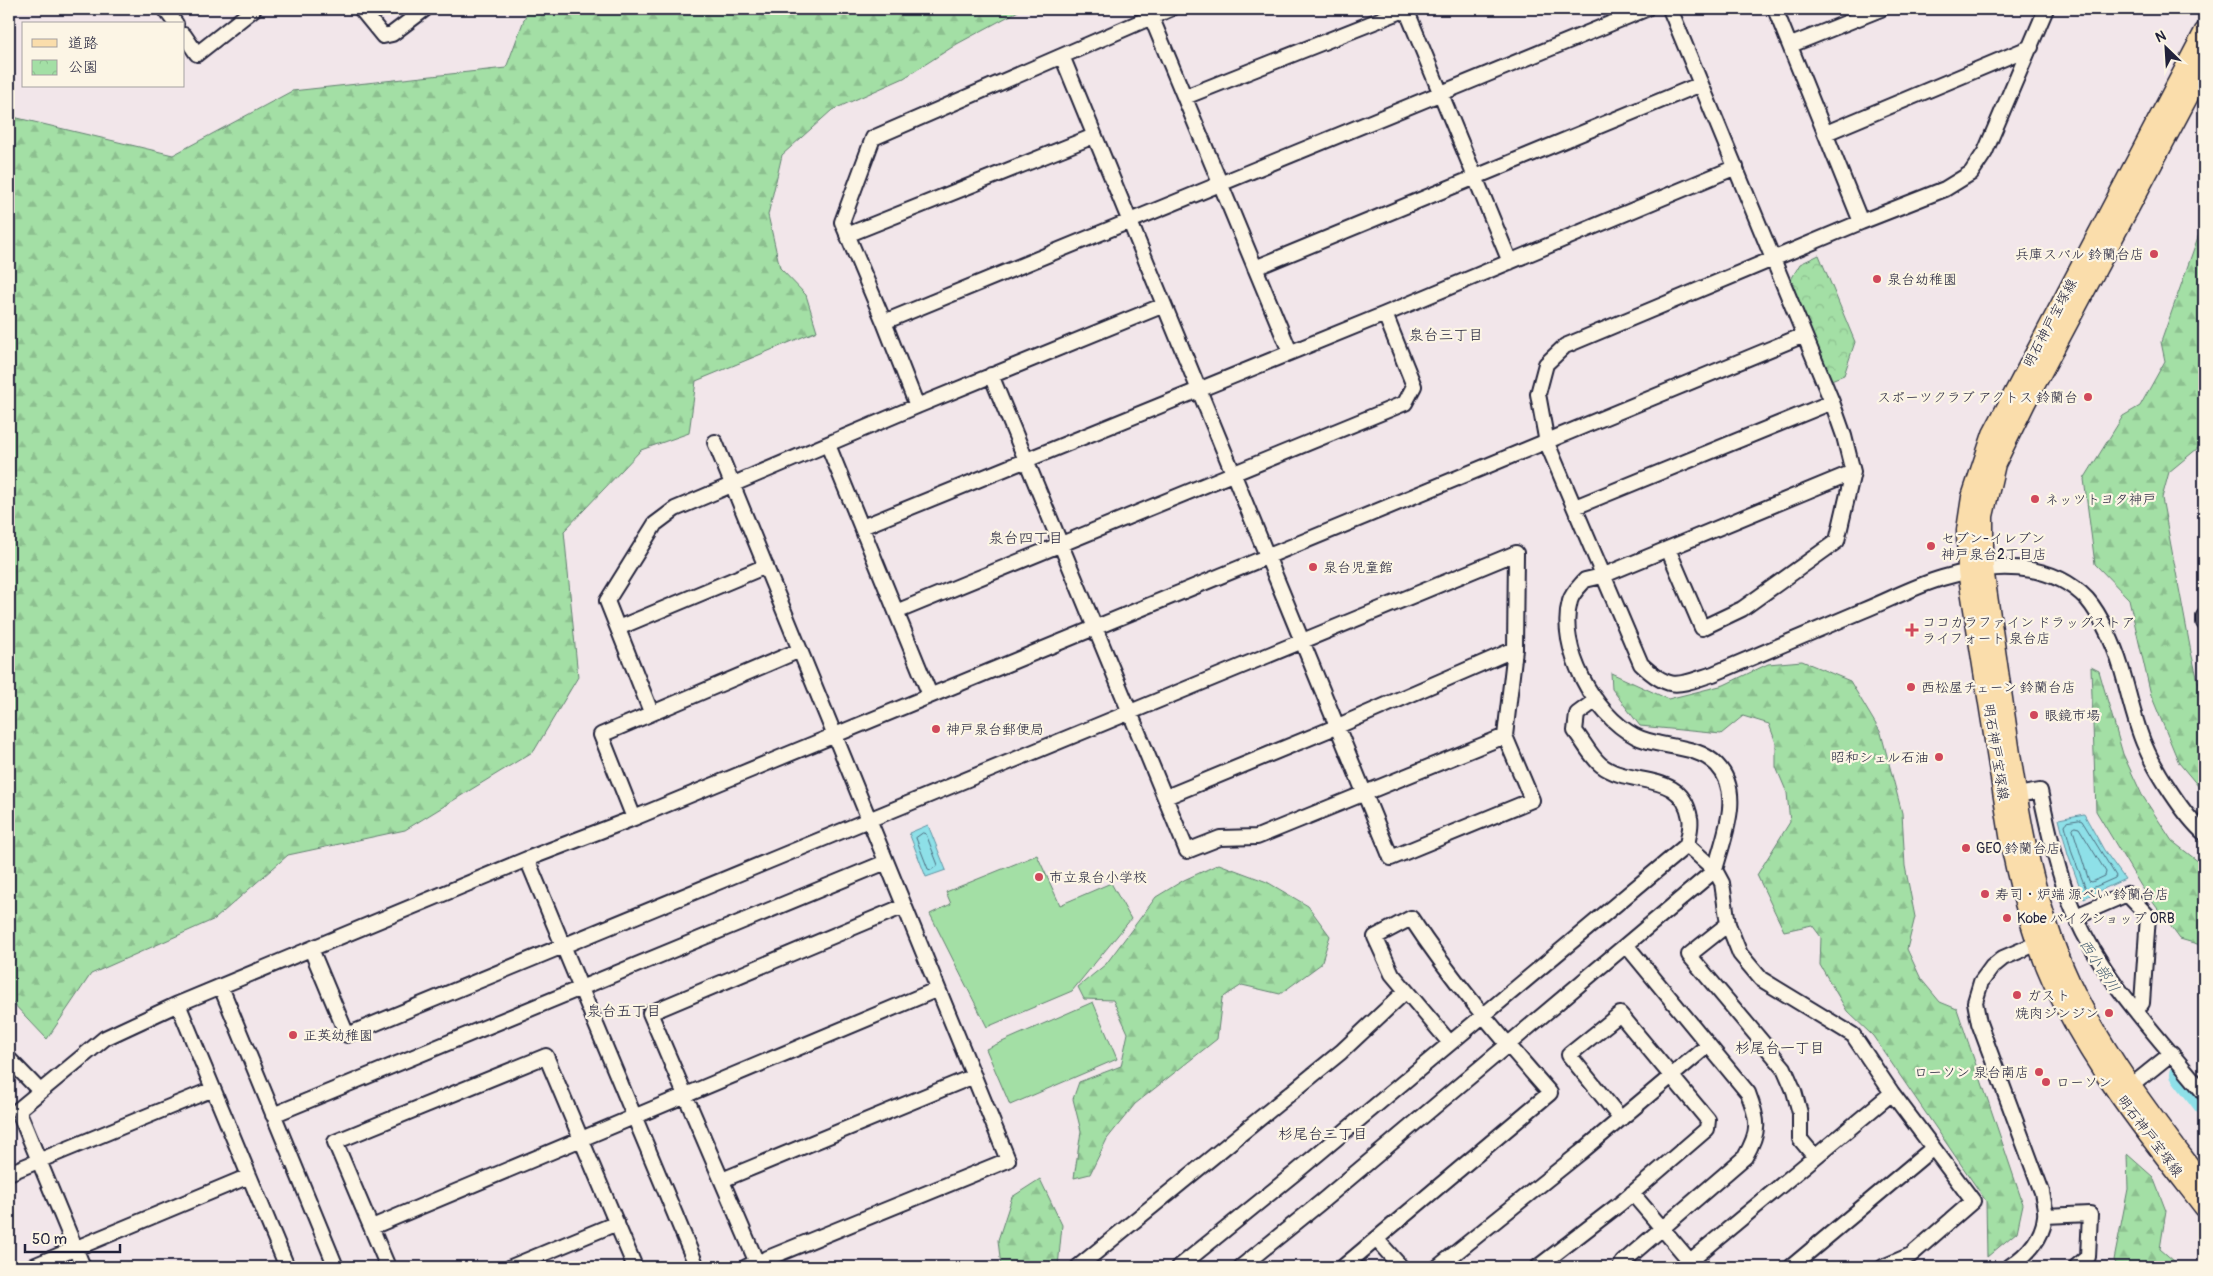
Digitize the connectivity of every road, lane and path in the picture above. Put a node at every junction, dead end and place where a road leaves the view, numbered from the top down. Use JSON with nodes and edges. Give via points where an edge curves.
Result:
{"nodes":[{"id":1,"x":165,"y":9,"type":"edge"},
{"id":2,"x":254,"y":9,"type":"edge"},
{"id":3,"x":363,"y":9,"type":"edge"},
{"id":4,"x":425,"y":9,"type":"edge"},
{"id":5,"x":1170,"y":9,"type":"edge"},
{"id":6,"x":1406,"y":9,"type":"edge"},
{"id":7,"x":1646,"y":9,"type":"edge"},
{"id":8,"x":1670,"y":9,"type":"edge"},
{"id":9,"x":1775,"y":9,"type":"edge"},
{"id":10,"x":1881,"y":9,"type":"edge"},
{"id":11,"x":2046,"y":9,"type":"edge"},
{"id":12,"x":1149,"y":13,"type":"edge"},
{"id":13,"x":175,"y":22,"type":"edge"},
{"id":14,"x":2204,"y":31,"type":"edge"},
{"id":15,"x":185,"y":36,"type":"edge"},
{"id":16,"x":1791,"y":45,"type":"junction"},
{"id":17,"x":2030,"y":47,"type":"junction"},
{"id":18,"x":1062,"y":56,"type":"junction"},
{"id":19,"x":2204,"y":68,"type":"edge"},
{"id":20,"x":1701,"y":84,"type":"junction"},
{"id":21,"x":1440,"y":93,"type":"junction"},
{"id":22,"x":1185,"y":98,"type":"junction"},
{"id":23,"x":1826,"y":133,"type":"junction"},
{"id":24,"x":1094,"y":136,"type":"junction"},
{"id":25,"x":1736,"y":167,"type":"junction"},
{"id":26,"x":1474,"y":178,"type":"junction"},
{"id":27,"x":1220,"y":182,"type":"junction"},
{"id":28,"x":1130,"y":221,"type":"junction"},
{"id":29,"x":1861,"y":222,"type":"junction"},
{"id":30,"x":848,"y":235,"type":"junction"},
{"id":31,"x":1774,"y":260,"type":"junction"},
{"id":32,"x":1510,"y":262,"type":"junction"},
{"id":33,"x":1256,"y":268,"type":"junction"},
{"id":34,"x":1164,"y":305,"type":"junction"},
{"id":35,"x":1385,"y":314,"type":"junction"},
{"id":36,"x":884,"y":322,"type":"junction"},
{"id":37,"x":1804,"y":335,"type":"junction"},
{"id":38,"x":1290,"y":352,"type":"junction"},
{"id":39,"x":991,"y":375,"type":"junction"},
{"id":40,"x":1199,"y":390,"type":"junction"},
{"id":41,"x":1832,"y":402,"type":"junction"},
{"id":42,"x":917,"y":406,"type":"junction"},
{"id":43,"x":715,"y":442,"type":"dead end"},
{"id":44,"x":1547,"y":442,"type":"junction"},
{"id":45,"x":828,"y":446,"type":"junction"},
{"id":46,"x":1027,"y":460,"type":"junction"},
{"id":47,"x":1853,"y":472,"type":"junction"},
{"id":48,"x":1234,"y":474,"type":"junction"},
{"id":49,"x":732,"y":485,"type":"junction"},
{"id":50,"x":1576,"y":507,"type":"junction"},
{"id":51,"x":862,"y":527,"type":"junction"},
{"id":52,"x":1061,"y":544,"type":"junction"},
{"id":53,"x":1668,"y":549,"type":"junction"},
{"id":54,"x":1268,"y":557,"type":"junction"},
{"id":55,"x":766,"y":566,"type":"junction"},
{"id":56,"x":1984,"y":568,"type":"junction"},
{"id":57,"x":1966,"y":571,"type":"junction"},
{"id":58,"x":1602,"y":576,"type":"junction"},
{"id":59,"x":896,"y":612,"type":"junction"},
{"id":60,"x":2204,"y":616,"type":"edge"},
{"id":61,"x":2204,"y":623,"type":"edge"},
{"id":62,"x":618,"y":628,"type":"junction"},
{"id":63,"x":1096,"y":628,"type":"junction"},
{"id":64,"x":1303,"y":640,"type":"junction"},
{"id":65,"x":1515,"y":649,"type":"junction"},
{"id":66,"x":800,"y":650,"type":"junction"},
{"id":67,"x":930,"y":695,"type":"junction"},
{"id":68,"x":1596,"y":700,"type":"junction"},
{"id":69,"x":651,"y":712,"type":"junction"},
{"id":70,"x":1130,"y":713,"type":"junction"},
{"id":71,"x":1338,"y":726,"type":"junction"},
{"id":72,"x":835,"y":735,"type":"junction"},
{"id":73,"x":1505,"y":736,"type":"junction"},
{"id":74,"x":1364,"y":792,"type":"junction"},
{"id":75,"x":2017,"y":795,"type":"junction"},
{"id":76,"x":1166,"y":797,"type":"junction"},
{"id":77,"x":634,"y":818,"type":"junction"},
{"id":78,"x":869,"y":821,"type":"junction"},
{"id":79,"x":2204,"y":833,"type":"edge"},
{"id":80,"x":1686,"y":845,"type":"junction"},
{"id":81,"x":527,"y":859,"type":"junction"},
{"id":82,"x":886,"y":862,"type":"junction"},
{"id":83,"x":1715,"y":870,"type":"junction"},
{"id":84,"x":904,"y":906,"type":"junction"},
{"id":85,"x":2076,"y":916,"type":"junction"},
{"id":86,"x":1728,"y":924,"type":"junction"},
{"id":87,"x":2038,"y":943,"type":"junction"},
{"id":88,"x":562,"y":946,"type":"junction"},
{"id":89,"x":1627,"y":946,"type":"junction"},
{"id":90,"x":311,"y":949,"type":"junction"},
{"id":91,"x":221,"y":987,"type":"junction"},
{"id":92,"x":580,"y":989,"type":"junction"},
{"id":93,"x":938,"y":989,"type":"junction"},
{"id":94,"x":1406,"y":991,"type":"junction"},
{"id":95,"x":178,"y":1004,"type":"junction"},
{"id":96,"x":2137,"y":1010,"type":"junction"},
{"id":97,"x":1483,"y":1016,"type":"junction"},
{"id":98,"x":1450,"y":1044,"type":"junction"},
{"id":99,"x":1508,"y":1045,"type":"junction"},
{"id":100,"x":1707,"y":1046,"type":"junction"},
{"id":101,"x":2172,"y":1053,"type":"junction"},
{"id":102,"x":9,"y":1060,"type":"edge"},
{"id":103,"x":1672,"y":1075,"type":"junction"},
{"id":104,"x":974,"y":1076,"type":"junction"},
{"id":105,"x":2130,"y":1086,"type":"junction"},
{"id":106,"x":213,"y":1089,"type":"junction"},
{"id":107,"x":40,"y":1091,"type":"junction"},
{"id":108,"x":1892,"y":1093,"type":"junction"},
{"id":109,"x":2204,"y":1093,"type":"edge"},
{"id":110,"x":685,"y":1095,"type":"junction"},
{"id":111,"x":273,"y":1115,"type":"junction"},
{"id":112,"x":634,"y":1118,"type":"junction"},
{"id":113,"x":1621,"y":1119,"type":"junction"},
{"id":114,"x":581,"y":1140,"type":"junction"},
{"id":115,"x":1933,"y":1148,"type":"junction"},
{"id":116,"x":1815,"y":1157,"type":"junction"},
{"id":117,"x":40,"y":1161,"type":"junction"},
{"id":118,"x":9,"y":1173,"type":"edge"},
{"id":119,"x":249,"y":1176,"type":"junction"},
{"id":120,"x":722,"y":1180,"type":"junction"},
{"id":121,"x":2204,"y":1184,"type":"edge"},
{"id":122,"x":1632,"y":1194,"type":"junction"},
{"id":123,"x":2204,"y":1208,"type":"edge"},
{"id":124,"x":2045,"y":1216,"type":"junction"},
{"id":125,"x":617,"y":1223,"type":"junction"},
{"id":126,"x":372,"y":1227,"type":"junction"},
{"id":127,"x":1661,"y":1228,"type":"junction"},
{"id":128,"x":1377,"y":1240,"type":"junction"},
{"id":129,"x":76,"y":1249,"type":"junction"},
{"id":130,"x":1686,"y":1264,"type":"edge"},
{"id":131,"x":286,"y":1265,"type":"edge"},
{"id":132,"x":752,"y":1265,"type":"edge"},
{"id":133,"x":31,"y":1267,"type":"edge"},
{"id":134,"x":83,"y":1267,"type":"edge"},
{"id":135,"x":271,"y":1267,"type":"edge"},
{"id":136,"x":336,"y":1267,"type":"edge"},
{"id":137,"x":388,"y":1267,"type":"edge"},
{"id":138,"x":511,"y":1267,"type":"edge"},
{"id":139,"x":635,"y":1267,"type":"edge"},
{"id":140,"x":697,"y":1267,"type":"edge"},
{"id":141,"x":1078,"y":1267,"type":"edge"},
{"id":142,"x":1179,"y":1267,"type":"edge"},
{"id":143,"x":1241,"y":1267,"type":"edge"},
{"id":144,"x":1343,"y":1267,"type":"edge"},
{"id":145,"x":1401,"y":1267,"type":"edge"},
{"id":146,"x":1438,"y":1267,"type":"edge"},
{"id":147,"x":1538,"y":1267,"type":"edge"},
{"id":148,"x":1620,"y":1267,"type":"edge"},
{"id":149,"x":1792,"y":1267,"type":"edge"},
{"id":150,"x":1883,"y":1267,"type":"edge"},
{"id":151,"x":2009,"y":1267,"type":"edge"},
{"id":152,"x":2076,"y":1267,"type":"edge"}],
"edges":[{"from":1,"to":13,"type":"street"},
{"from":2,"to":15,"type":"street","via":[[197,54]]},
{"from":3,"to":4,"type":"street","via":[[383,36],[392,34]]},
{"from":5,"to":12,"type":"street"},
{"from":6,"to":21,"type":"street"},
{"from":6,"to":22,"type":"street"},
{"from":7,"to":21,"type":"street"},
{"from":8,"to":20,"type":"street"},
{"from":9,"to":16,"type":"street"},
{"from":10,"to":16,"type":"street"},
{"from":11,"to":17,"type":"street"},
{"from":12,"to":18,"type":"street"},
{"from":12,"to":22,"type":"street"},
{"from":14,"to":57,"type":"main road","name":"明石神戸宝塚線","via":[[1992,434],[1971,497],[1966,530]]},
{"from":16,"to":23,"type":"street"},
{"from":17,"to":23,"type":"street"},
{"from":17,"to":29,"type":"street","via":[[1985,152],[1971,173],[1945,189]]},
{"from":18,"to":24,"type":"street"},
{"from":18,"to":30,"type":"street","via":[[873,138],[842,222]]},
{"from":19,"to":56,"type":"main road","name":"明石神戸宝塚線","via":[[1996,464],[1984,516]]},
{"from":20,"to":25,"type":"street"},
{"from":20,"to":26,"type":"street"},
{"from":21,"to":26,"type":"street"},
{"from":21,"to":27,"type":"street"},
{"from":22,"to":27,"type":"street"},
{"from":23,"to":29,"type":"street"},
{"from":24,"to":28,"type":"street"},
{"from":24,"to":30,"type":"street"},
{"from":25,"to":31,"type":"street"},
{"from":25,"to":32,"type":"street"},
{"from":26,"to":32,"type":"street"},
{"from":26,"to":33,"type":"street"},
{"from":27,"to":28,"type":"street"},
{"from":27,"to":33,"type":"street"},
{"from":28,"to":34,"type":"street"},
{"from":28,"to":36,"type":"street"},
{"from":29,"to":31,"type":"street"},
{"from":30,"to":36,"type":"street"},
{"from":31,"to":37,"type":"street"},
{"from":31,"to":44,"type":"street","via":[[1565,346],[1546,364],[1538,394]]},
{"from":32,"to":35,"type":"street"},
{"from":33,"to":38,"type":"street"},
{"from":34,"to":39,"type":"street"},
{"from":34,"to":40,"type":"street"},
{"from":35,"to":38,"type":"street"},
{"from":35,"to":48,"type":"street","via":[[1414,386],[1405,403]]},
{"from":36,"to":42,"type":"street"},
{"from":37,"to":41,"type":"street"},
{"from":37,"to":44,"type":"street"},
{"from":38,"to":40,"type":"street"},
{"from":39,"to":42,"type":"street"},
{"from":39,"to":46,"type":"street"},
{"from":40,"to":46,"type":"street"},
{"from":40,"to":48,"type":"street"},
{"from":41,"to":47,"type":"street"},
{"from":41,"to":50,"type":"street"},
{"from":42,"to":45,"type":"street"},
{"from":43,"to":49,"type":"street"},
{"from":44,"to":50,"type":"street"},
{"from":44,"to":54,"type":"street"},
{"from":45,"to":49,"type":"street"},
{"from":45,"to":51,"type":"street"},
{"from":46,"to":51,"type":"street"},
{"from":46,"to":52,"type":"street"},
{"from":47,"to":53,"type":"street"},
{"from":47,"to":53,"type":"street","via":[[1837,541],[1742,609],[1702,628]]},
{"from":48,"to":52,"type":"street"},
{"from":48,"to":54,"type":"street"},
{"from":49,"to":55,"type":"street"},
{"from":49,"to":62,"type":"street","via":[[675,509],[655,524],[607,601]]},
{"from":50,"to":58,"type":"street"},
{"from":51,"to":59,"type":"street"},
{"from":52,"to":59,"type":"street"},
{"from":52,"to":63,"type":"street"},
{"from":53,"to":58,"type":"street"},
{"from":54,"to":63,"type":"street"},
{"from":54,"to":64,"type":"street"},
{"from":55,"to":62,"type":"street"},
{"from":55,"to":66,"type":"street"},
{"from":56,"to":57,"type":"street"},
{"from":56,"to":75,"type":"main road","name":"明石神戸宝塚線"},
{"from":56,"to":79,"type":"street","via":[[2022,568],[2042,572],[2061,580],[2087,600],[2101,620],[2120,664],[2145,747],[2167,785]]},
{"from":57,"to":58,"type":"street","via":[[1941,578],[1713,674],[1678,685],[1656,678],[1641,664]]},
{"from":57,"to":87,"type":"main road","name":"明石神戸宝塚線","via":[[2012,854],[2021,896]]},
{"from":58,"to":68,"type":"street","via":[[1585,580],[1570,598],[1566,619],[1570,645],[1580,674]]},
{"from":59,"to":67,"type":"street"},
{"from":60,"to":61,"type":"street"},
{"from":62,"to":69,"type":"street"},
{"from":63,"to":67,"type":"street"},
{"from":63,"to":70,"type":"street"},
{"from":64,"to":65,"type":"street","via":[[1516,554]]},
{"from":64,"to":70,"type":"street"},
{"from":64,"to":71,"type":"street"},
{"from":65,"to":71,"type":"street"},
{"from":65,"to":73,"type":"street"},
{"from":66,"to":69,"type":"street"},
{"from":66,"to":72,"type":"street"},
{"from":67,"to":72,"type":"street"},
{"from":68,"to":80,"type":"street","via":[[1577,714],[1575,731],[1601,765],[1624,776],[1667,785],[1682,799],[1691,819]]},
{"from":68,"to":83,"type":"street","via":[[1620,727],[1637,738],[1694,752],[1716,765],[1729,787],[1730,811]]},
{"from":69,"to":77,"type":"street","via":[[601,735]]},
{"from":70,"to":76,"type":"street"},
{"from":70,"to":78,"type":"street"},
{"from":71,"to":74,"type":"street"},
{"from":71,"to":76,"type":"street"},
{"from":72,"to":77,"type":"street"},
{"from":72,"to":78,"type":"street"},
{"from":73,"to":74,"type":"street"},
{"from":73,"to":74,"type":"street","via":[[1532,800],[1392,858]]},
{"from":74,"to":76,"type":"street","via":[[1257,837],[1220,838],[1187,850]]},
{"from":75,"to":85,"type":"street","via":[[2040,791],[2061,878]]},
{"from":75,"to":105,"type":"main road","name":"明石神戸宝塚線","via":[[2031,871],[2052,937],[2078,998]]},
{"from":77,"to":81,"type":"street"},
{"from":78,"to":82,"type":"street"},
{"from":78,"to":88,"type":"street"},
{"from":80,"to":83,"type":"street"},
{"from":80,"to":97,"type":"street"},
{"from":81,"to":88,"type":"street"},
{"from":81,"to":90,"type":"street"},
{"from":82,"to":84,"type":"street"},
{"from":82,"to":92,"type":"street"},
{"from":83,"to":86,"type":"street","via":[[1722,883]]},
{"from":83,"to":89,"type":"street"},
{"from":84,"to":93,"type":"street"},
{"from":84,"to":110,"type":"street","via":[[650,1013]]},
{"from":85,"to":96,"type":"street","via":[[2116,984]]},
{"from":85,"to":96,"type":"street","via":[[2127,894],[2148,916],[2142,1003]]},
{"from":86,"to":108,"type":"street","via":[[1740,954],[1761,980],[1852,1035]]},
{"from":86,"to":116,"type":"street","via":[[1690,954],[1784,1068],[1800,1113],[1800,1139]]},
{"from":87,"to":123,"type":"main road","name":"明石神戸宝塚線","via":[[2056,991],[2097,1064]]},
{"from":87,"to":124,"type":"street","via":[[2003,958],[1992,967],[1981,982],[1975,1002],[1979,1023],[2042,1192]]},
{"from":88,"to":90,"type":"street","via":[[347,1035]]},
{"from":88,"to":92,"type":"street"},
{"from":89,"to":99,"type":"street"},
{"from":89,"to":100,"type":"street"},
{"from":90,"to":91,"type":"street"},
{"from":91,"to":95,"type":"street"},
{"from":91,"to":111,"type":"street"},
{"from":92,"to":111,"type":"street"},
{"from":92,"to":112,"type":"street"},
{"from":93,"to":104,"type":"street"},
{"from":93,"to":110,"type":"street"},
{"from":94,"to":97,"type":"street","via":[[1392,974],[1375,937],[1411,918],[1435,956]]},
{"from":94,"to":98,"type":"street"},
{"from":94,"to":141,"type":"street","via":[[1341,1052]]},
{"from":95,"to":106,"type":"street"},
{"from":95,"to":107,"type":"street","via":[[105,1038]]},
{"from":96,"to":101,"type":"street"},
{"from":97,"to":98,"type":"street"},
{"from":97,"to":99,"type":"street"},
{"from":98,"to":142,"type":"street"},
{"from":99,"to":128,"type":"street","via":[[1550,1093]]},
{"from":99,"to":143,"type":"street"},
{"from":100,"to":103,"type":"street"},
{"from":100,"to":127,"type":"street","via":[[1748,1093],[1756,1114],[1756,1138],[1745,1157]]},
{"from":101,"to":105,"type":"street"},
{"from":101,"to":109,"type":"street"},
{"from":102,"to":107,"type":"street"},
{"from":103,"to":113,"type":"street"},
{"from":103,"to":113,"type":"street","via":[[1620,1014],[1569,1055]]},
{"from":103,"to":122,"type":"street","via":[[1708,1120],[1707,1130]]},
{"from":104,"to":120,"type":"street"},
{"from":104,"to":132,"type":"street","via":[[1008,1160]]},
{"from":105,"to":121,"type":"main road","name":"明石神戸宝塚線"},
{"from":106,"to":117,"type":"street"},
{"from":106,"to":119,"type":"street"},
{"from":107,"to":117,"type":"street","via":[[18,1110]]},
{"from":108,"to":115,"type":"street"},
{"from":108,"to":116,"type":"street"},
{"from":110,"to":112,"type":"street"},
{"from":110,"to":120,"type":"street"},
{"from":111,"to":136,"type":"street"},
{"from":112,"to":114,"type":"street"},
{"from":112,"to":140,"type":"street"},
{"from":113,"to":146,"type":"street"},
{"from":114,"to":125,"type":"street"},
{"from":114,"to":126,"type":"street"},
{"from":114,"to":126,"type":"street","via":[[546,1056],[335,1142]]},
{"from":115,"to":149,"type":"street"},
{"from":115,"to":150,"type":"street","via":[[1973,1201],[1911,1254]]},
{"from":116,"to":130,"type":"street"},
{"from":117,"to":118,"type":"street"},
{"from":117,"to":129,"type":"street"},
{"from":119,"to":129,"type":"street"},
{"from":119,"to":131,"type":"street"},
{"from":120,"to":132,"type":"street"},
{"from":122,"to":127,"type":"street"},
{"from":122,"to":147,"type":"street"},
{"from":124,"to":151,"type":"street","via":[[2037,1242]]},
{"from":124,"to":152,"type":"street","via":[[2090,1214],[2088,1257]]},
{"from":125,"to":138,"type":"street"},
{"from":125,"to":139,"type":"street"},
{"from":126,"to":137,"type":"street"},
{"from":127,"to":130,"type":"street"},
{"from":127,"to":148,"type":"street"},
{"from":128,"to":144,"type":"street"},
{"from":128,"to":145,"type":"street"},
{"from":129,"to":133,"type":"street"},
{"from":129,"to":134,"type":"street"},
{"from":131,"to":135,"type":"street"}]}
